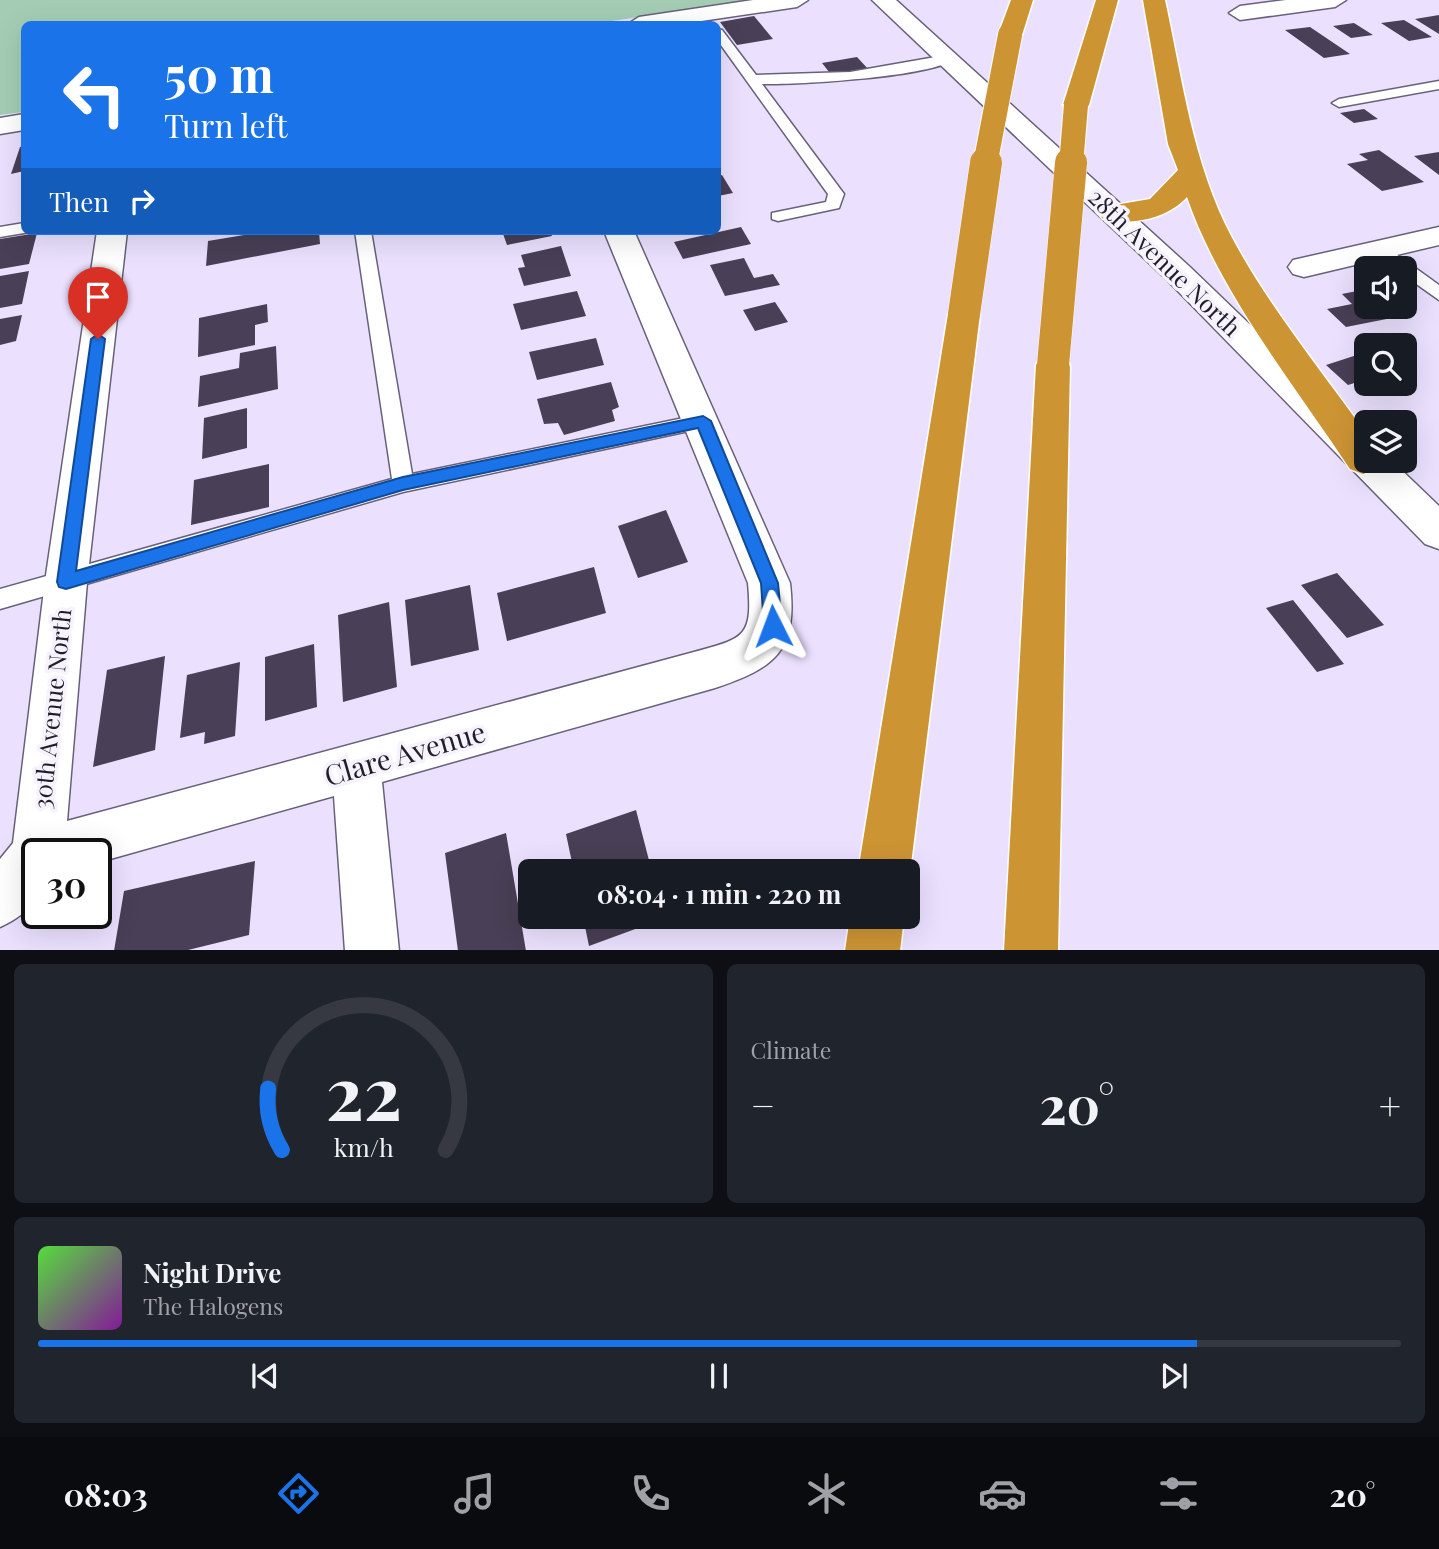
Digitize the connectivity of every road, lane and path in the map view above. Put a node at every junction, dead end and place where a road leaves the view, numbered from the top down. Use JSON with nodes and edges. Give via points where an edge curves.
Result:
{"nodes":[{"id":1,"x":797,"y":0,"type":"edge"},
{"id":2,"x":883,"y":0,"type":"edge"},
{"id":3,"x":1022,"y":0,"type":"edge"},
{"id":4,"x":1107,"y":0,"type":"edge"},
{"id":5,"x":1154,"y":0,"type":"edge"},
{"id":6,"x":1335,"y":0,"type":"edge"},
{"id":7,"x":1240,"y":13,"type":"dead end"},
{"id":8,"x":707,"y":20,"type":"edge"},
{"id":9,"x":721,"y":37,"type":"edge"},
{"id":10,"x":947,"y":59,"type":"junction"},
{"id":11,"x":752,"y":79,"type":"junction"},
{"id":12,"x":1439,"y":85,"type":"edge"},
{"id":13,"x":1339,"y":103,"type":"dead end"},
{"id":14,"x":21,"y":122,"type":"edge"},
{"id":15,"x":0,"y":126,"type":"edge"},
{"id":16,"x":1192,"y":170,"type":"junction"},
{"id":17,"x":1113,"y":213,"type":"junction"},
{"id":18,"x":778,"y":216,"type":"dead end"},
{"id":19,"x":21,"y":228,"type":"edge"},
{"id":20,"x":0,"y":232,"type":"edge"},
{"id":21,"x":111,"y":235,"type":"edge"},
{"id":22,"x":364,"y":235,"type":"edge"},
{"id":23,"x":621,"y":235,"type":"edge"},
{"id":24,"x":1439,"y":236,"type":"edge"},
{"id":25,"x":1382,"y":249,"type":"junction"},
{"id":26,"x":1304,"y":267,"type":"dead end"},
{"id":27,"x":1439,"y":294,"type":"edge"},
{"id":28,"x":703,"y":421,"type":"junction"},
{"id":29,"x":1354,"y":446,"type":"edge"},
{"id":30,"x":1354,"y":450,"type":"edge"},
{"id":31,"x":1378,"y":473,"type":"edge"},
{"id":32,"x":403,"y":484,"type":"junction"},
{"id":33,"x":1439,"y":532,"type":"edge"},
{"id":34,"x":66,"y":582,"type":"junction"},
{"id":35,"x":0,"y":598,"type":"edge"},
{"id":36,"x":356,"y":769,"type":"junction"},
{"id":37,"x":39,"y":838,"type":"edge"},
{"id":38,"x":97,"y":838,"type":"edge"},
{"id":39,"x":886,"y":859,"type":"edge"},
{"id":40,"x":21,"y":874,"type":"edge"},
{"id":41,"x":0,"y":900,"type":"edge"},
{"id":42,"x":875,"y":929,"type":"edge"},
{"id":43,"x":372,"y":950,"type":"edge"},
{"id":44,"x":872,"y":950,"type":"edge"},
{"id":45,"x":1031,"y":950,"type":"edge"}],
"edges":[{"from":1,"to":8,"type":"street"},
{"from":2,"to":10,"type":"street","name":"28th Avenue North"},
{"from":3,"to":39,"type":"highway","bridge":true,"via":[[992,119]]},
{"from":4,"to":45,"type":"highway","bridge":true,"via":[[1076,105],[1053,365]]},
{"from":5,"to":16,"type":"highway","via":[[1182,144]]},
{"from":6,"to":7,"type":"street"},
{"from":9,"to":11,"type":"lane"},
{"from":10,"to":11,"type":"lane","via":[[849,79]]},
{"from":10,"to":17,"type":"street","name":"28th Avenue North"},
{"from":11,"to":18,"type":"lane","via":[[836,194],[833,205]]},
{"from":12,"to":13,"type":"lane"},
{"from":14,"to":15,"type":"street"},
{"from":16,"to":17,"type":"highway","via":[[1172,200],[1145,212]]},
{"from":16,"to":29,"type":"highway","via":[[1215,234],[1241,280]]},
{"from":17,"to":30,"type":"street","name":"28th Avenue North"},
{"from":19,"to":20,"type":"lane"},
{"from":21,"to":34,"type":"street","name":"30th Avenue North"},
{"from":22,"to":32,"type":"lane"},
{"from":23,"to":28,"type":"street"},
{"from":24,"to":25,"type":"street"},
{"from":25,"to":26,"type":"street"},
{"from":25,"to":27,"type":"lane"},
{"from":28,"to":32,"type":"lane"},
{"from":28,"to":36,"type":"street","name":"Clare Avenue","via":[[769,583],[774,611],[766,640],[736,661]]},
{"from":31,"to":33,"type":"street","name":"28th Avenue North"},
{"from":32,"to":34,"type":"lane"},
{"from":34,"to":35,"type":"lane"},
{"from":34,"to":37,"type":"street","name":"30th Avenue North"},
{"from":36,"to":38,"type":"street","name":"Clare Avenue"},
{"from":36,"to":43,"type":"street"},
{"from":40,"to":41,"type":"street"},
{"from":42,"to":44,"type":"highway"}]}
